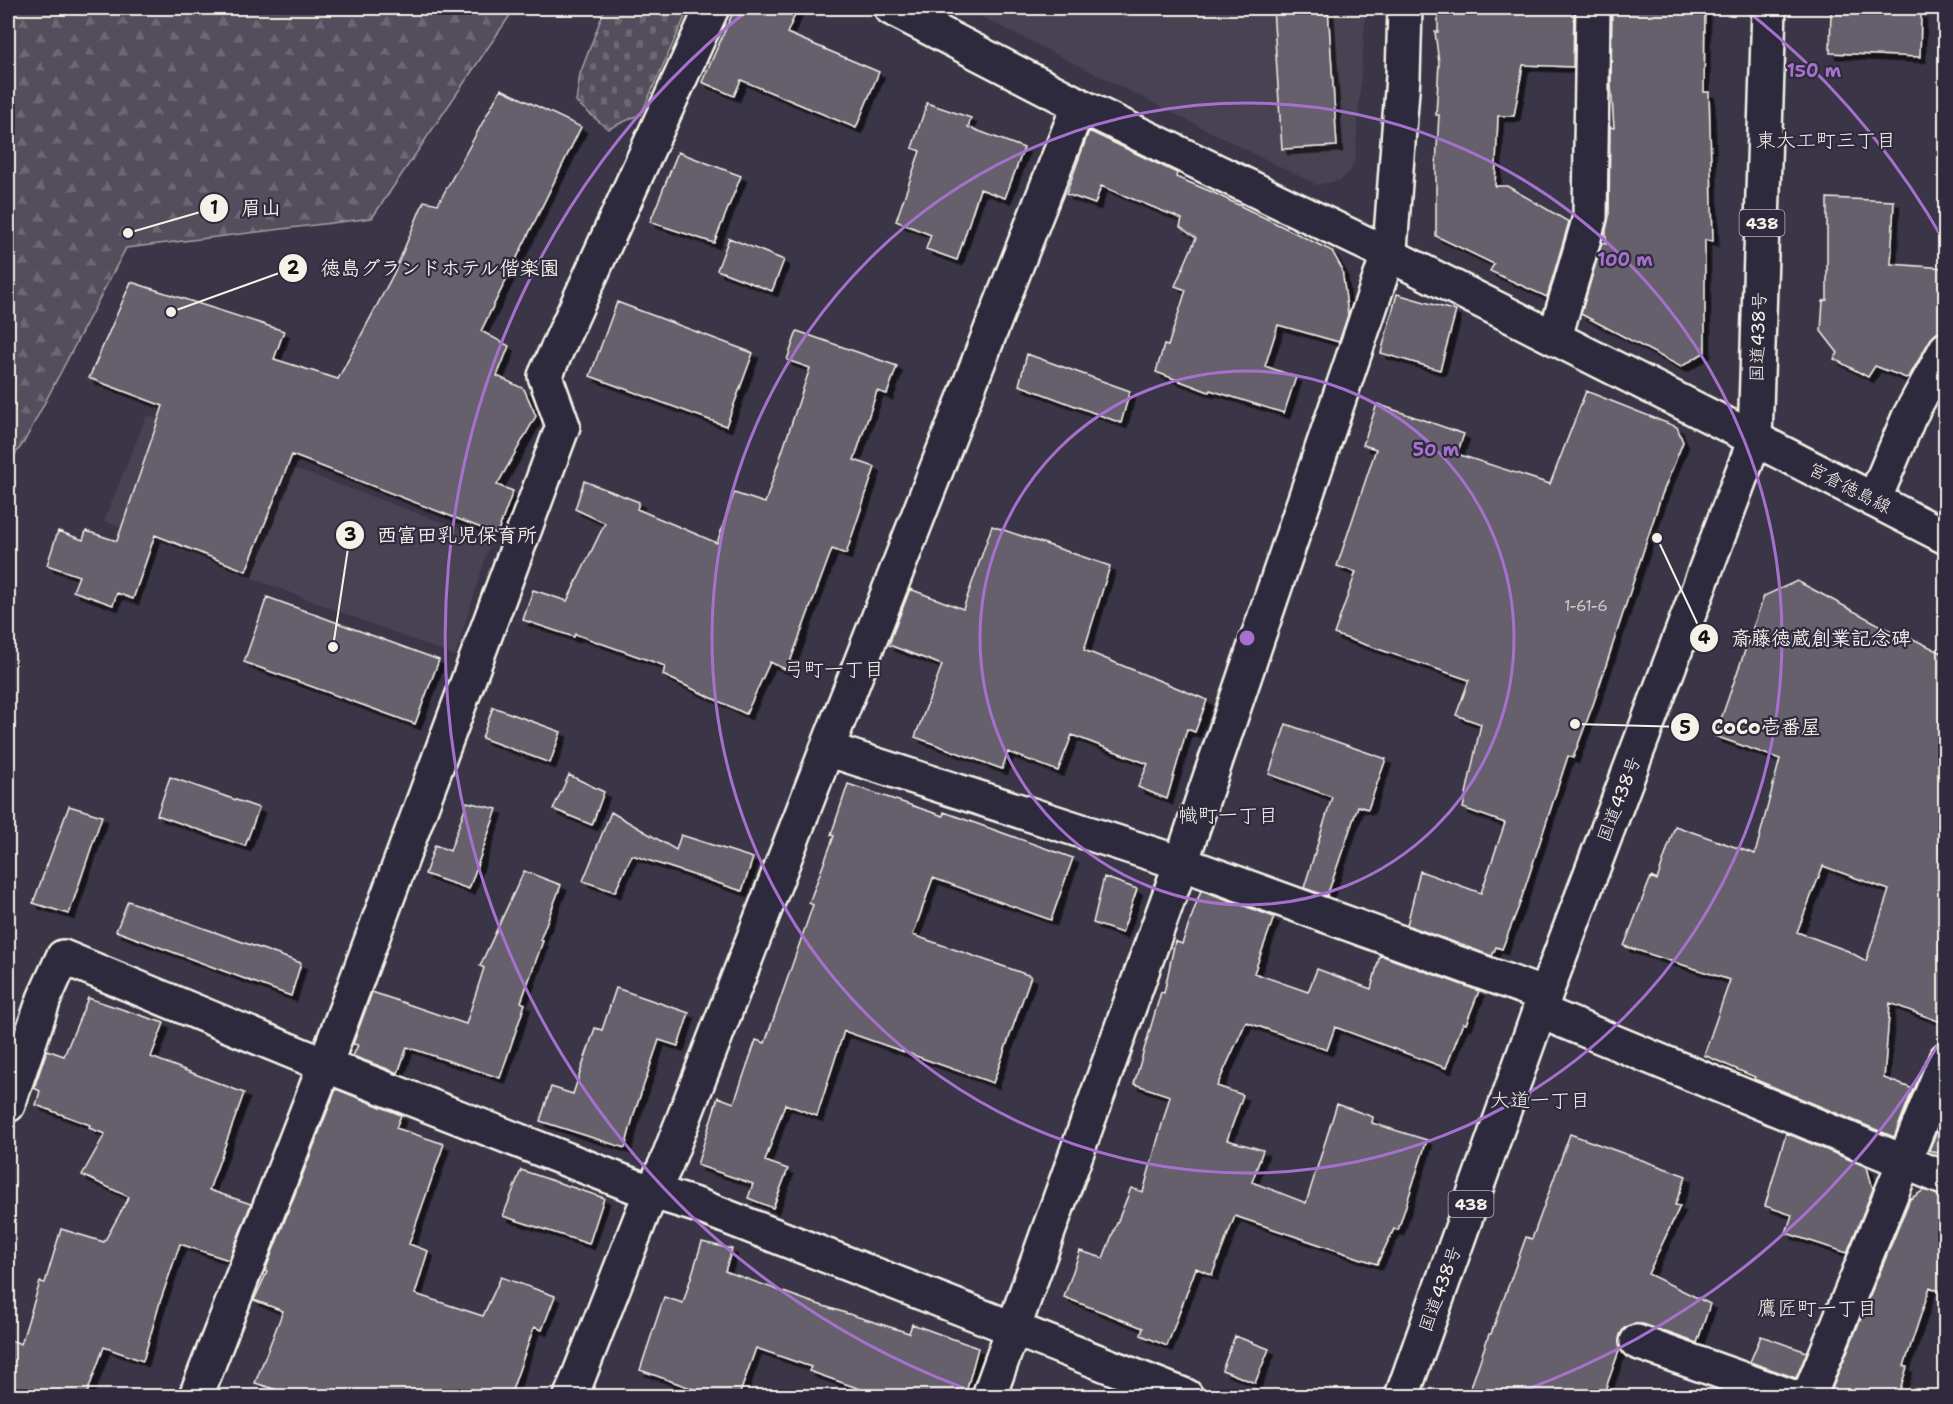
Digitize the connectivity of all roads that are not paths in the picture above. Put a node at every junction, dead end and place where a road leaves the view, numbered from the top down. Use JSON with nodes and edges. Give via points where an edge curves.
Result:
{"nodes":[{"id":1,"x":712,"y":8,"type":"edge"},
{"id":2,"x":891,"y":8,"type":"edge"},
{"id":3,"x":1405,"y":8,"type":"edge"},
{"id":4,"x":1593,"y":8,"type":"edge"},
{"id":5,"x":1769,"y":8,"type":"edge"},
{"id":6,"x":1079,"y":105,"type":"junction"},
{"id":7,"x":1388,"y":254,"type":"junction"},
{"id":8,"x":1555,"y":337,"type":"junction"},
{"id":9,"x":1946,"y":349,"type":"edge"},
{"id":10,"x":1755,"y":439,"type":"junction"},
{"id":11,"x":1875,"y":500,"type":"junction"},
{"id":12,"x":1946,"y":537,"type":"edge"},
{"id":13,"x":827,"y":749,"type":"junction"},
{"id":14,"x":1181,"y":863,"type":"junction"},
{"id":15,"x":1542,"y":1003,"type":"junction"},
{"id":16,"x":1946,"y":1059,"type":"edge"},
{"id":17,"x":325,"y":1065,"type":"junction"},
{"id":18,"x":8,"y":1104,"type":"edge"},
{"id":19,"x":1903,"y":1161,"type":"junction"},
{"id":20,"x":1946,"y":1179,"type":"edge"},
{"id":21,"x":652,"y":1191,"type":"junction"},
{"id":22,"x":1014,"y":1330,"type":"junction"},
{"id":23,"x":1637,"y":1342,"type":"dead end"},
{"id":24,"x":196,"y":1396,"type":"edge"},
{"id":25,"x":571,"y":1396,"type":"edge"},
{"id":26,"x":989,"y":1396,"type":"edge"},
{"id":27,"x":1186,"y":1396,"type":"edge"},
{"id":28,"x":1402,"y":1396,"type":"edge"},
{"id":29,"x":1790,"y":1396,"type":"edge"},
{"id":30,"x":1809,"y":1396,"type":"edge"}],
"edges":[{"from":1,"to":17,"type":"main road","via":[[545,376],[563,426]]},
{"from":2,"to":6,"type":"main road","name":"宮倉徳島線"},
{"from":3,"to":7,"type":"main road"},
{"from":4,"to":8,"type":"main road","via":[[1590,217]]},
{"from":5,"to":10,"type":"main road","name":"国道438号","number":"438"},
{"from":6,"to":7,"type":"main road","name":"宮倉徳島線"},
{"from":6,"to":13,"type":"main road"},
{"from":7,"to":8,"type":"main road","name":"宮倉徳島線"},
{"from":7,"to":14,"type":"main road"},
{"from":8,"to":10,"type":"main road","name":"宮倉徳島線"},
{"from":9,"to":11,"type":"main road","via":[[1910,417]]},
{"from":10,"to":11,"type":"main road","name":"宮倉徳島線"},
{"from":10,"to":15,"type":"main road","name":"国道438号","number":"438"},
{"from":11,"to":12,"type":"main road","name":"宮倉徳島線"},
{"from":13,"to":14,"type":"main road"},
{"from":13,"to":21,"type":"main road","via":[[666,1164]]},
{"from":14,"to":15,"type":"main road"},
{"from":14,"to":22,"type":"main road"},
{"from":15,"to":19,"type":"main road"},
{"from":15,"to":28,"type":"main road","name":"国道438号","number":"438"},
{"from":16,"to":19,"type":"main road"},
{"from":17,"to":18,"type":"main road","via":[[63,957],[44,999]]},
{"from":17,"to":21,"type":"main road"},
{"from":17,"to":24,"type":"main road"},
{"from":19,"to":20,"type":"main road"},
{"from":19,"to":30,"type":"main road"},
{"from":21,"to":22,"type":"main road"},
{"from":21,"to":25,"type":"main road"},
{"from":22,"to":26,"type":"main road"},
{"from":22,"to":27,"type":"main road"},
{"from":23,"to":29,"type":"main road"}]}
